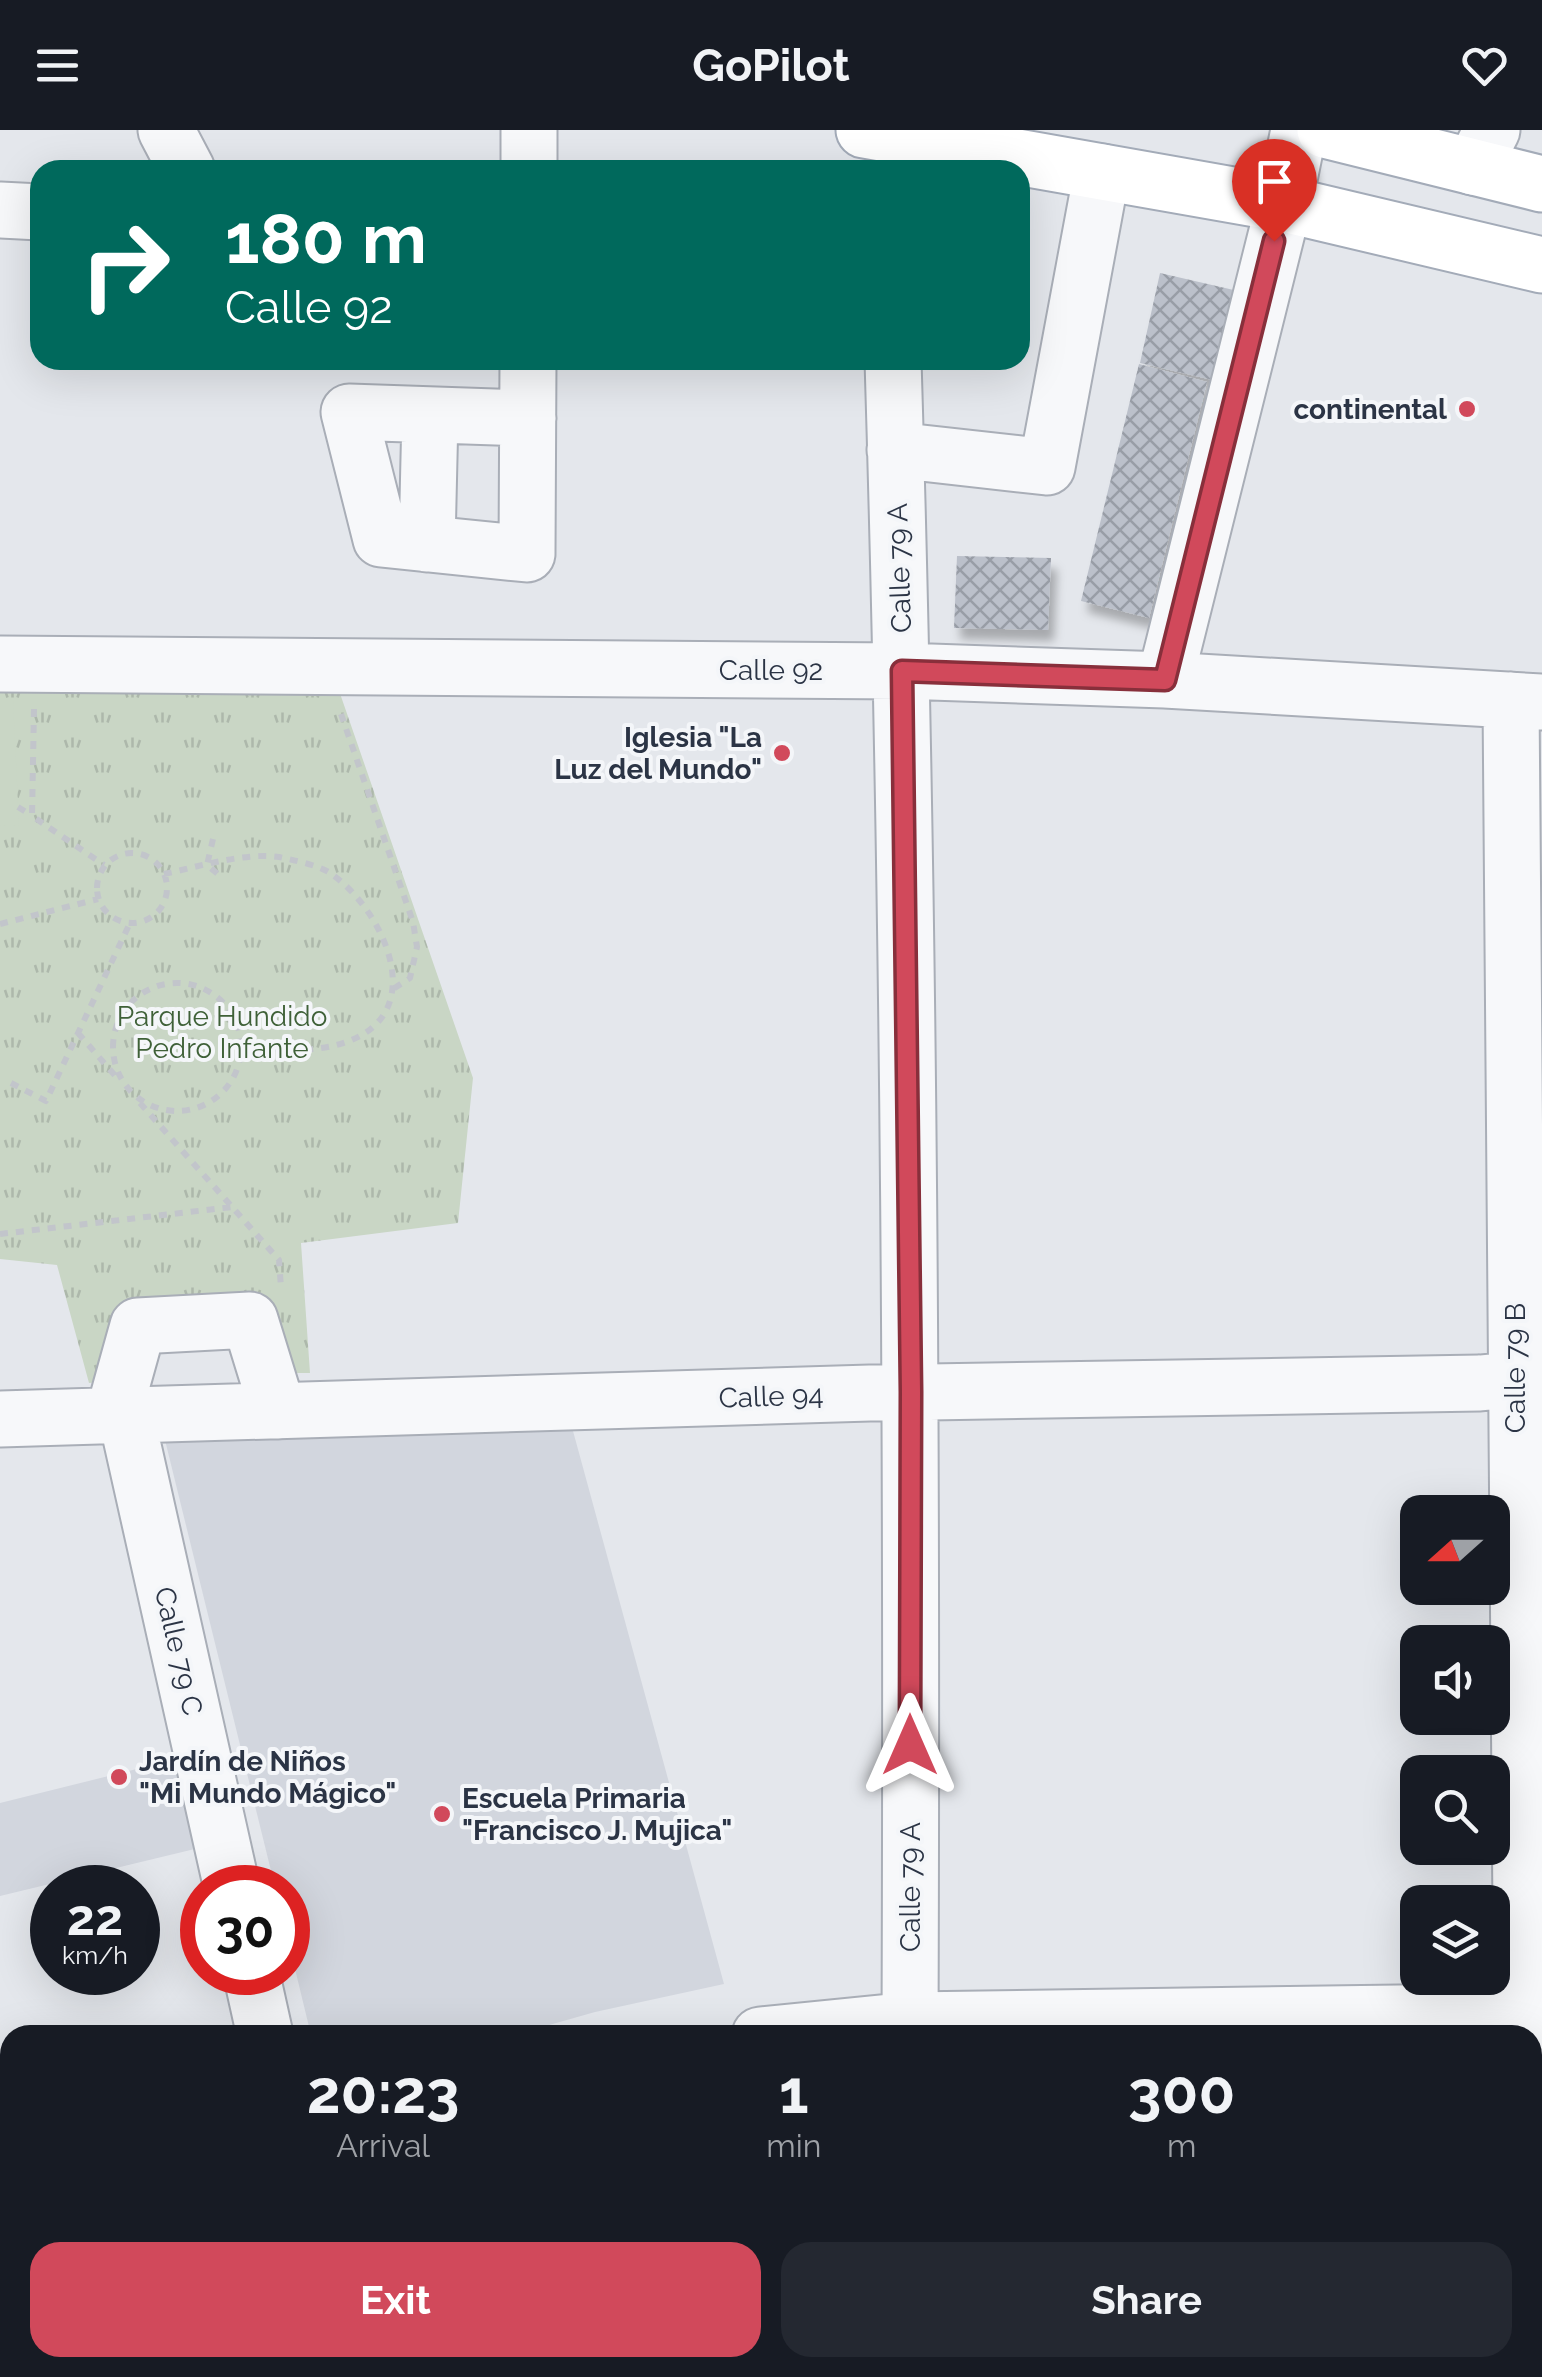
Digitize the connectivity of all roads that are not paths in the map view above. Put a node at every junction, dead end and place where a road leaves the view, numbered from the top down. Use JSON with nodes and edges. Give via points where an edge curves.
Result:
{"nodes":[{"id":1,"x":166,"y":130,"type":"edge"},
{"id":2,"x":530,"y":130,"type":"edge"},
{"id":3,"x":1298,"y":130,"type":"edge"},
{"id":4,"x":1324,"y":130,"type":"edge"},
{"id":5,"x":1390,"y":138,"type":"edge"},
{"id":6,"x":879,"y":144,"type":"edge"},
{"id":7,"x":1483,"y":149,"type":"edge"},
{"id":8,"x":182,"y":160,"type":"edge"},
{"id":9,"x":529,"y":160,"type":"edge"},
{"id":10,"x":1006,"y":160,"type":"edge"},
{"id":11,"x":1030,"y":163,"type":"edge"},
{"id":12,"x":1102,"y":172,"type":"junction"},
{"id":13,"x":1542,"y":184,"type":"edge"},
{"id":14,"x":1284,"y":204,"type":"junction"},
{"id":15,"x":0,"y":210,"type":"edge"},
{"id":16,"x":30,"y":212,"type":"edge"},
{"id":17,"x":1542,"y":265,"type":"edge"},
{"id":18,"x":528,"y":370,"type":"edge"},
{"id":19,"x":892,"y":370,"type":"edge"},
{"id":20,"x":430,"y":415,"type":"junction"},
{"id":21,"x":528,"y":418,"type":"junction"},
{"id":22,"x":895,"y":450,"type":"junction"},
{"id":23,"x":427,"y":544,"type":"junction"},
{"id":24,"x":0,"y":664,"type":"edge"},
{"id":25,"x":902,"y":671,"type":"junction"},
{"id":26,"x":1165,"y":680,"type":"junction"},
{"id":27,"x":1527,"y":701,"type":"edge"},
{"id":28,"x":1528,"y":1379,"type":"edge"},
{"id":29,"x":911,"y":1392,"type":"junction"},
{"id":30,"x":278,"y":1411,"type":"junction"},
{"id":31,"x":120,"y":1415,"type":"junction"},
{"id":32,"x":0,"y":1419,"type":"edge"},
{"id":33,"x":227,"y":1865,"type":"edge"},
{"id":34,"x":256,"y":1995,"type":"edge"},
{"id":35,"x":1529,"y":2019,"type":"edge"},
{"id":36,"x":263,"y":2025,"type":"edge"},
{"id":37,"x":910,"y":2025,"type":"edge"},
{"id":38,"x":1116,"y":2025,"type":"edge"}],
"edges":[{"from":1,"to":8,"type":"street"},
{"from":2,"to":9,"type":"street"},
{"from":3,"to":14,"type":"street"},
{"from":4,"to":5,"type":"main road"},
{"from":5,"to":7,"type":"main road"},
{"from":6,"to":10,"type":"main road"},
{"from":7,"to":13,"type":"main road"},
{"from":11,"to":12,"type":"main road"},
{"from":12,"to":14,"type":"main road"},
{"from":12,"to":22,"type":"street","via":[[1047,467]]},
{"from":14,"to":17,"type":"main road"},
{"from":14,"to":26,"type":"street"},
{"from":15,"to":16,"type":"street"},
{"from":18,"to":21,"type":"street"},
{"from":19,"to":22,"type":"street","name":"Calle 79 A"},
{"from":20,"to":21,"type":"street"},
{"from":20,"to":23,"type":"street"},
{"from":20,"to":23,"type":"street","via":[[348,412],[381,539]]},
{"from":21,"to":23,"type":"street","via":[[527,554]]},
{"from":22,"to":25,"type":"street","name":"Calle 79 A"},
{"from":24,"to":25,"type":"street","name":"Calle 92"},
{"from":25,"to":26,"type":"street","name":"Calle 92"},
{"from":25,"to":29,"type":"street","name":"Calle 79 A"},
{"from":26,"to":27,"type":"street","name":"Calle 92"},
{"from":27,"to":28,"type":"street","name":"Calle 79 B"},
{"from":28,"to":29,"type":"street","name":"Calle 94"},
{"from":28,"to":35,"type":"street","name":"Calle 79 B"},
{"from":29,"to":30,"type":"street","name":"Calle 94"},
{"from":29,"to":37,"type":"street","name":"Calle 79 A"},
{"from":30,"to":31,"type":"street","name":"Calle 94"},
{"from":30,"to":31,"type":"street","via":[[250,1320],[138,1326]]},
{"from":31,"to":32,"type":"street","name":"Calle 94"},
{"from":31,"to":33,"type":"street","name":"Calle 79 C"},
{"from":34,"to":36,"type":"street"},
{"from":35,"to":38,"type":"street"}]}
